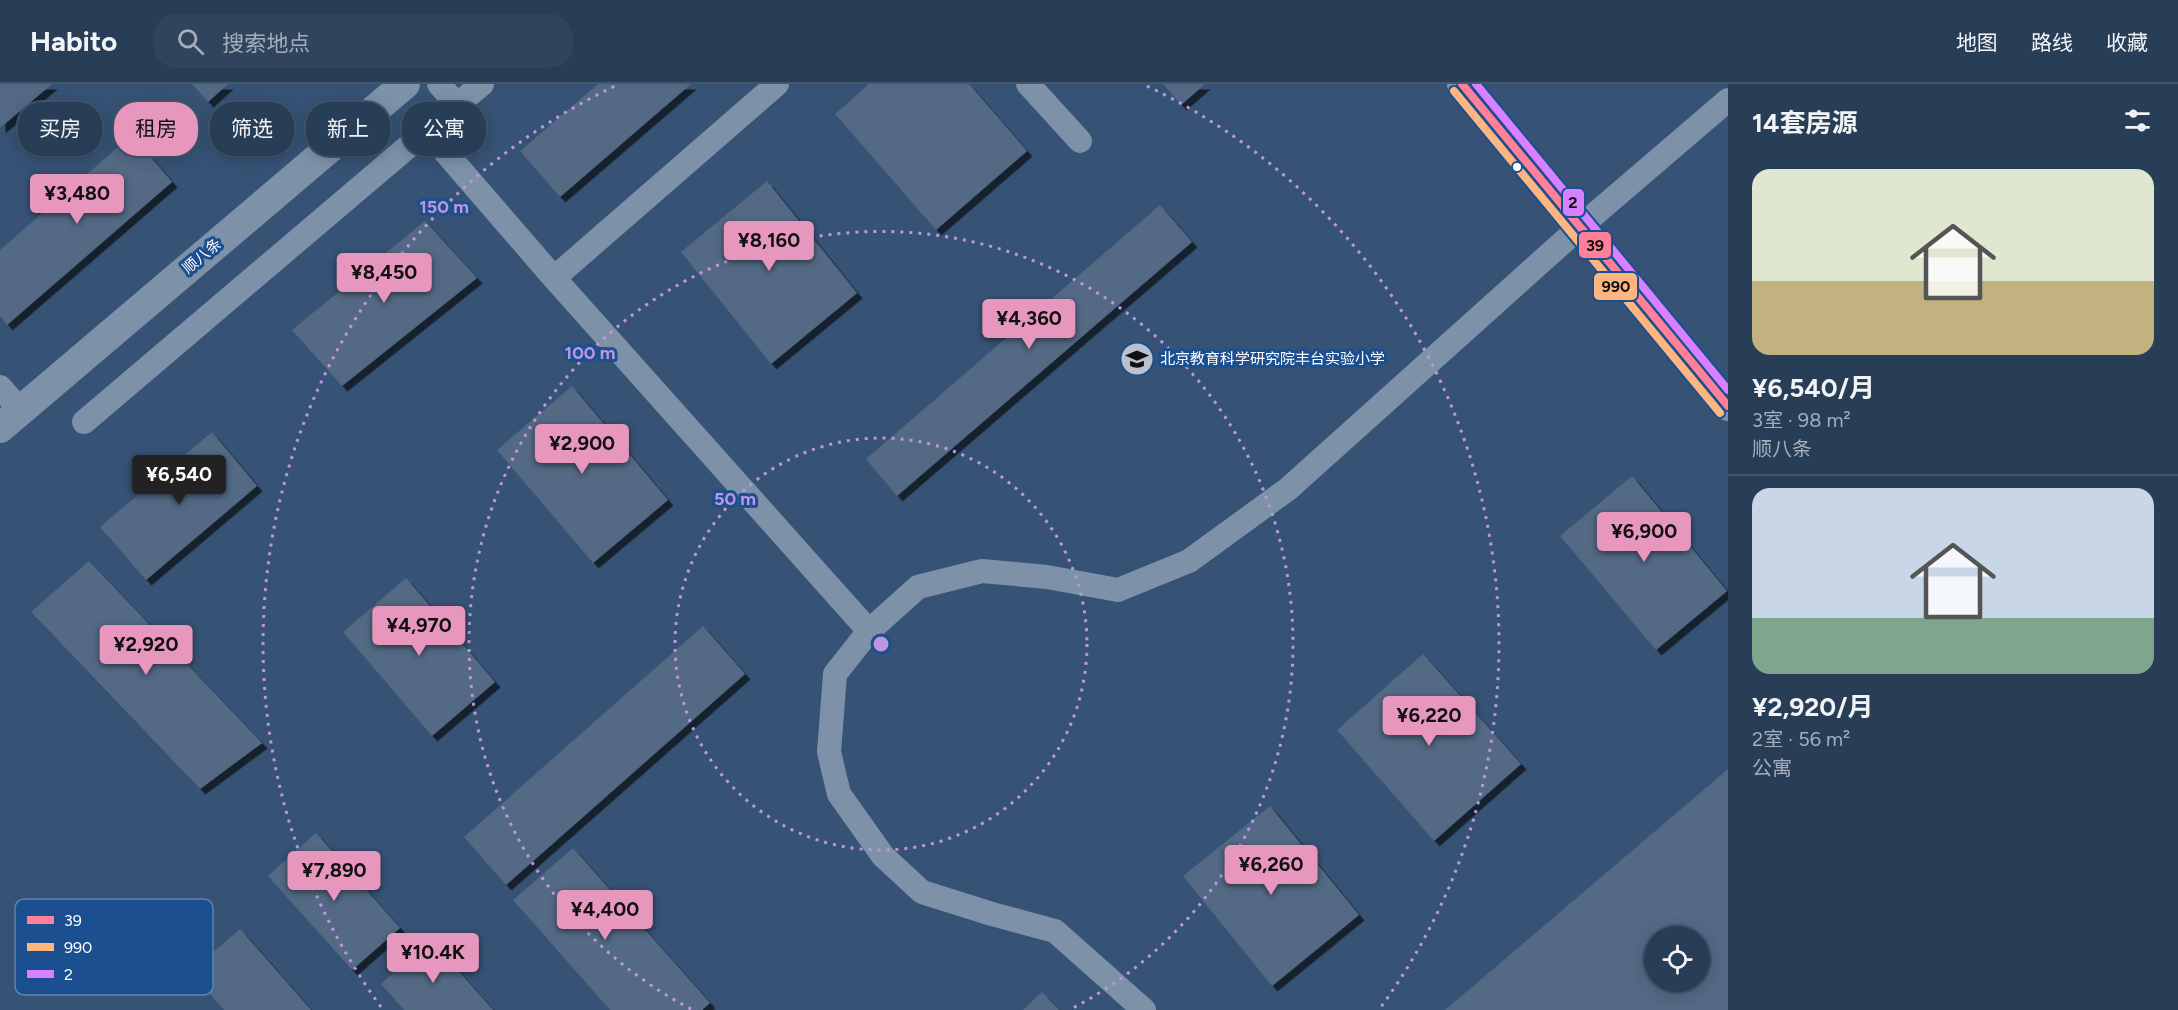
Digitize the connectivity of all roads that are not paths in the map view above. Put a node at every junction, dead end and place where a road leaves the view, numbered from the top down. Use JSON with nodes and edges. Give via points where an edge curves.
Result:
{"nodes":[{"id":1,"x":405,"y":84,"type":"edge"},
{"id":2,"x":439,"y":84,"type":"edge"},
{"id":3,"x":482,"y":84,"type":"edge"},
{"id":4,"x":777,"y":84,"type":"edge"},
{"id":5,"x":1028,"y":84,"type":"edge"},
{"id":6,"x":1462,"y":84,"type":"edge"},
{"id":7,"x":1728,"y":100,"type":"edge"},
{"id":8,"x":454,"y":102,"type":"edge"},
{"id":9,"x":461,"y":102,"type":"edge"},
{"id":10,"x":1080,"y":141,"type":"dead end"},
{"id":11,"x":402,"y":151,"type":"edge"},
{"id":12,"x":449,"y":156,"type":"edge"},
{"id":13,"x":1581,"y":226,"type":"junction"},
{"id":14,"x":554,"y":278,"type":"junction"},
{"id":15,"x":0,"y":387,"type":"edge"},
{"id":16,"x":1728,"y":406,"type":"edge"},
{"id":17,"x":10,"y":420,"type":"edge"},
{"id":18,"x":84,"y":422,"type":"dead end"},
{"id":19,"x":868,"y":631,"type":"junction"},
{"id":20,"x":1144,"y":1010,"type":"edge"}],
"edges":[{"from":1,"to":17,"type":"street","name":"顺八条"},
{"from":2,"to":8,"type":"street"},
{"from":3,"to":9,"type":"street"},
{"from":4,"to":14,"type":"street"},
{"from":5,"to":10,"type":"street"},
{"from":6,"to":13,"type":"street"},
{"from":7,"to":13,"type":"street"},
{"from":11,"to":18,"type":"street"},
{"from":12,"to":14,"type":"street"},
{"from":13,"to":16,"type":"street"},
{"from":13,"to":19,"type":"street","via":[[1288,489],[1189,561],[1118,590],[1047,577],[982,571],[918,588]]},
{"from":14,"to":19,"type":"street"},
{"from":15,"to":17,"type":"street"},
{"from":19,"to":20,"type":"street","via":[[835,674],[829,752],[839,794],[883,856],[922,892],[1055,931]]}]}
